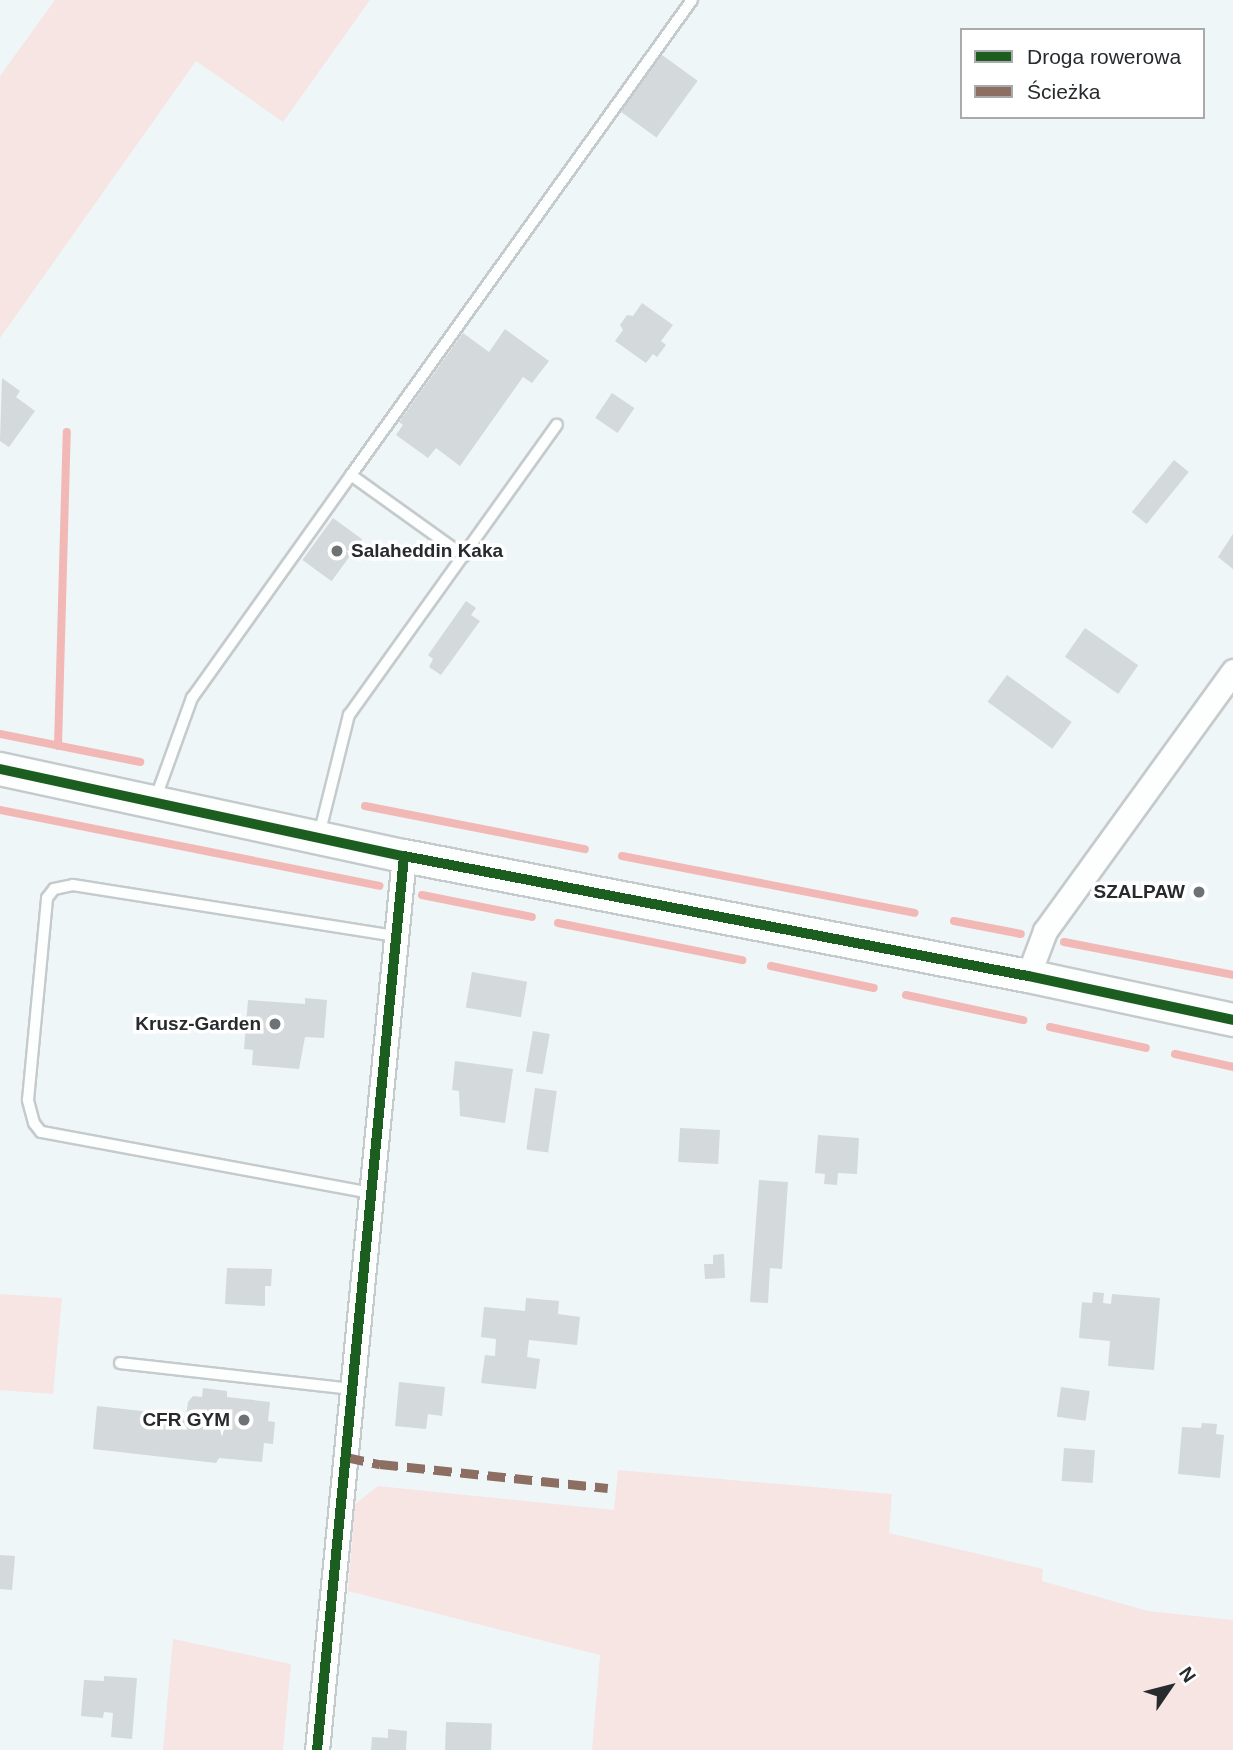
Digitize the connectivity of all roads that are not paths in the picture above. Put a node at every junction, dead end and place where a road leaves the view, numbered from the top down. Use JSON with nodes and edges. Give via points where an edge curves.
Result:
{"nodes":[{"id":1,"x":692,"y":0,"type":"edge"},
{"id":2,"x":557,"y":425,"type":"dead end"},
{"id":3,"x":351,"y":475,"type":"junction"},
{"id":4,"x":464,"y":556,"type":"junction"},
{"id":5,"x":1233,"y":671,"type":"edge"},
{"id":6,"x":0,"y":769,"type":"edge"},
{"id":7,"x":155,"y":802,"type":"junction"},
{"id":8,"x":318,"y":837,"type":"junction"},
{"id":9,"x":404,"y":856,"type":"junction"},
{"id":10,"x":396,"y":936,"type":"junction"},
{"id":11,"x":1028,"y":976,"type":"junction"},
{"id":12,"x":1233,"y":1020,"type":"edge"},
{"id":13,"x":371,"y":1193,"type":"junction"},
{"id":14,"x":120,"y":1363,"type":"dead end"},
{"id":15,"x":352,"y":1389,"type":"junction"},
{"id":16,"x":317,"y":1750,"type":"edge"}],
"edges":[{"from":1,"to":3,"type":"lane"},
{"from":2,"to":4,"type":"lane"},
{"from":3,"to":4,"type":"lane"},
{"from":3,"to":7,"type":"lane","via":[[192,698]]},
{"from":4,"to":8,"type":"lane","via":[[349,715]]},
{"from":5,"to":11,"type":"street","via":[[1045,931]]},
{"from":6,"to":7,"type":"street"},
{"from":7,"to":8,"type":"street"},
{"from":8,"to":9,"type":"street"},
{"from":9,"to":10,"type":"street"},
{"from":9,"to":11,"type":"street"},
{"from":10,"to":13,"type":"street"},
{"from":10,"to":13,"type":"lane","via":[[73,885],[54,889],[47,898],[28,1100],[41,1132]]},
{"from":11,"to":12,"type":"street"},
{"from":13,"to":15,"type":"street"},
{"from":14,"to":15,"type":"lane"},
{"from":15,"to":16,"type":"street"}]}
